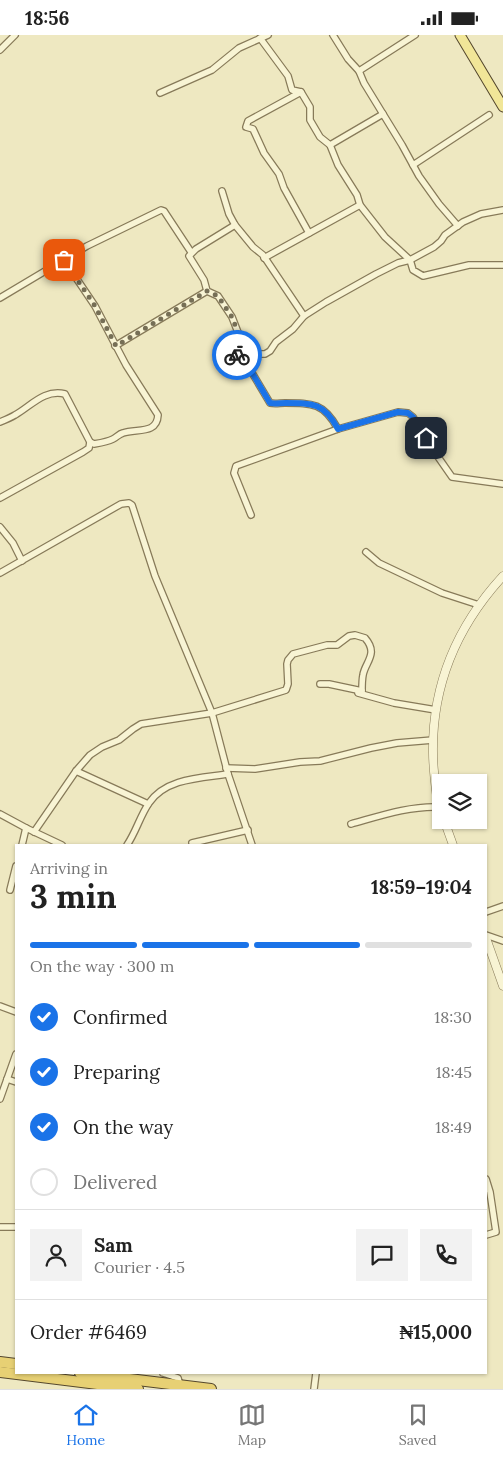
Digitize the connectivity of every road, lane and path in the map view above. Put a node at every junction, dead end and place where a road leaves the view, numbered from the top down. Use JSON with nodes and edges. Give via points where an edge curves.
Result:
{"nodes":[{"id":1,"x":15,"y":35,"type":"edge"},
{"id":2,"x":268,"y":35,"type":"edge"},
{"id":3,"x":333,"y":35,"type":"edge"},
{"id":4,"x":415,"y":35,"type":"edge"},
{"id":5,"x":460,"y":35,"type":"edge"},
{"id":6,"x":260,"y":38,"type":"junction"},
{"id":7,"x":0,"y":51,"type":"edge"},
{"id":8,"x":359,"y":71,"type":"junction"},
{"id":9,"x":300,"y":92,"type":"junction"},
{"id":10,"x":160,"y":93,"type":"dead end"},
{"id":11,"x":503,"y":107,"type":"edge"},
{"id":12,"x":383,"y":114,"type":"junction"},
{"id":13,"x":489,"y":115,"type":"dead end"},
{"id":14,"x":330,"y":145,"type":"junction"},
{"id":15,"x":413,"y":165,"type":"junction"},
{"id":16,"x":222,"y":191,"type":"dead end"},
{"id":17,"x":360,"y":205,"type":"junction"},
{"id":18,"x":503,"y":210,"type":"edge"},
{"id":19,"x":235,"y":225,"type":"junction"},
{"id":20,"x":458,"y":226,"type":"junction"},
{"id":21,"x":309,"y":233,"type":"junction"},
{"id":22,"x":192,"y":252,"type":"junction"},
{"id":23,"x":264,"y":258,"type":"junction"},
{"id":24,"x":64,"y":260,"type":"junction"},
{"id":25,"x":410,"y":260,"type":"junction"},
{"id":26,"x":503,"y":265,"type":"edge"},
{"id":27,"x":207,"y":291,"type":"junction"},
{"id":28,"x":0,"y":298,"type":"edge"},
{"id":29,"x":304,"y":316,"type":"junction"},
{"id":30,"x":239,"y":335,"type":"junction"},
{"id":31,"x":116,"y":346,"type":"junction"},
{"id":32,"x":0,"y":422,"type":"edge"},
{"id":33,"x":338,"y":429,"type":"junction"},
{"id":34,"x":90,"y":442,"type":"junction"},
{"id":35,"x":503,"y":484,"type":"edge"},
{"id":36,"x":0,"y":498,"type":"edge"},
{"id":37,"x":251,"y":515,"type":"dead end"},
{"id":38,"x":0,"y":527,"type":"edge"},
{"id":39,"x":366,"y":552,"type":"dead end"},
{"id":40,"x":22,"y":561,"type":"junction"},
{"id":41,"x":0,"y":573,"type":"edge"},
{"id":42,"x":503,"y":576,"type":"edge"},
{"id":43,"x":479,"y":605,"type":"junction"},
{"id":44,"x":320,"y":683,"type":"dead end"},
{"id":45,"x":362,"y":691,"type":"junction"},
{"id":46,"x":436,"y":709,"type":"junction"},
{"id":47,"x":212,"y":713,"type":"junction"},
{"id":48,"x":433,"y":739,"type":"junction"},
{"id":49,"x":76,"y":771,"type":"junction"},
{"id":50,"x":227,"y":771,"type":"junction"},
{"id":51,"x":434,"y":774,"type":"edge"},
{"id":52,"x":148,"y":804,"type":"junction"},
{"id":53,"x":432,"y":808,"type":"edge"},
{"id":54,"x":0,"y":814,"type":"edge"},
{"id":55,"x":352,"y":824,"type":"dead end"},
{"id":56,"x":26,"y":829,"type":"junction"},
{"id":57,"x":447,"y":829,"type":"edge"},
{"id":58,"x":248,"y":830,"type":"junction"},
{"id":59,"x":34,"y":832,"type":"junction"},
{"id":60,"x":192,"y":843,"type":"dead end"},
{"id":61,"x":22,"y":844,"type":"edge"},
{"id":62,"x":60,"y":844,"type":"edge"},
{"id":63,"x":128,"y":844,"type":"edge"},
{"id":64,"x":252,"y":844,"type":"edge"},
{"id":65,"x":453,"y":844,"type":"edge"},
{"id":66,"x":15,"y":870,"type":"edge"},
{"id":67,"x":10,"y":890,"type":"dead end"},
{"id":68,"x":503,"y":907,"type":"edge"},
{"id":69,"x":487,"y":912,"type":"edge"},
{"id":70,"x":487,"y":936,"type":"edge"},
{"id":71,"x":487,"y":939,"type":"edge"},
{"id":72,"x":503,"y":941,"type":"edge"},
{"id":73,"x":503,"y":986,"type":"edge"},
{"id":74,"x":0,"y":1006,"type":"edge"},
{"id":75,"x":15,"y":1012,"type":"edge"},
{"id":76,"x":15,"y":1057,"type":"edge"},
{"id":77,"x":7,"y":1079,"type":"junction"},
{"id":78,"x":15,"y":1082,"type":"edge"},
{"id":79,"x":0,"y":1099,"type":"edge"},
{"id":80,"x":487,"y":1182,"type":"edge"},
{"id":81,"x":0,"y":1227,"type":"edge"},
{"id":82,"x":15,"y":1227,"type":"edge"},
{"id":83,"x":487,"y":1235,"type":"edge"},
{"id":84,"x":0,"y":1362,"type":"edge"},
{"id":85,"x":15,"y":1365,"type":"edge"},
{"id":86,"x":0,"y":1372,"type":"edge"},
{"id":87,"x":15,"y":1374,"type":"edge"},
{"id":88,"x":16,"y":1374,"type":"edge"},
{"id":89,"x":88,"y":1374,"type":"edge"},
{"id":90,"x":166,"y":1374,"type":"edge"},
{"id":91,"x":316,"y":1374,"type":"edge"},
{"id":92,"x":180,"y":1385,"type":"junction"},
{"id":93,"x":138,"y":1389,"type":"edge"},
{"id":94,"x":211,"y":1389,"type":"edge"},
{"id":95,"x":314,"y":1389,"type":"edge"}],
"edges":[{"from":1,"to":7,"type":"street"},
{"from":2,"to":6,"type":"street"},
{"from":3,"to":8,"type":"street"},
{"from":4,"to":8,"type":"street"},
{"from":5,"to":11,"type":"main road"},
{"from":6,"to":9,"type":"street","via":[[288,76],[292,90]]},
{"from":6,"to":10,"type":"street","via":[[239,48],[212,70]]},
{"from":8,"to":12,"type":"street"},
{"from":9,"to":14,"type":"street","via":[[310,107],[310,120],[320,137]]},
{"from":9,"to":21,"type":"street","via":[[248,121],[246,127],[253,129]]},
{"from":12,"to":14,"type":"street"},
{"from":12,"to":15,"type":"street"},
{"from":13,"to":15,"type":"street"},
{"from":14,"to":17,"type":"street"},
{"from":15,"to":20,"type":"street"},
{"from":16,"to":19,"type":"street"},
{"from":17,"to":21,"type":"street"},
{"from":17,"to":25,"type":"street","via":[[385,237]]},
{"from":18,"to":20,"type":"street","via":[[481,214]]},
{"from":19,"to":22,"type":"street"},
{"from":19,"to":23,"type":"street"},
{"from":20,"to":25,"type":"street","via":[[434,247]]},
{"from":21,"to":23,"type":"street"},
{"from":22,"to":24,"type":"street","via":[[164,211],[160,210]]},
{"from":22,"to":27,"type":"street","via":[[189,255],[204,279]]},
{"from":23,"to":29,"type":"street"},
{"from":24,"to":28,"type":"street"},
{"from":24,"to":31,"type":"street","via":[[95,306]]},
{"from":25,"to":26,"type":"street","via":[[413,271],[423,276],[469,265]]},
{"from":25,"to":29,"type":"street","via":[[368,278]]},
{"from":27,"to":30,"type":"street","via":[[218,296],[225,305]]},
{"from":27,"to":31,"type":"street"},
{"from":29,"to":30,"type":"street","via":[[265,354],[252,351]]},
{"from":30,"to":33,"type":"street","via":[[236,351],[270,403],[319,407],[327,412]]},
{"from":31,"to":34,"type":"street","via":[[158,415],[157,420],[147,429],[125,432],[94,444]]},
{"from":32,"to":34,"type":"street","via":[[40,398],[65,394]]},
{"from":33,"to":35,"type":"street","via":[[398,412],[408,413],[452,477]]},
{"from":33,"to":37,"type":"street","via":[[236,466],[234,473]]},
{"from":34,"to":36,"type":"street","via":[[89,448],[83,452]]},
{"from":38,"to":40,"type":"street"},
{"from":39,"to":43,"type":"street","via":[[380,563],[442,593]]},
{"from":40,"to":41,"type":"street"},
{"from":40,"to":47,"type":"street","via":[[121,504],[132,505],[155,576]]},
{"from":42,"to":43,"type":"street"},
{"from":43,"to":46,"type":"street","via":[[454,647]]},
{"from":44,"to":45,"type":"street"},
{"from":45,"to":46,"type":"street","via":[[358,693],[394,703]]},
{"from":45,"to":47,"type":"street","via":[[363,675],[370,661],[370,645],[365,638],[355,635],[337,645],[324,645],[292,656],[286,668],[286,690]]},
{"from":46,"to":48,"type":"street"},
{"from":47,"to":49,"type":"street","via":[[141,725],[96,750]]},
{"from":47,"to":50,"type":"street"},
{"from":48,"to":50,"type":"street","via":[[371,748],[320,761]]},
{"from":48,"to":51,"type":"street"},
{"from":49,"to":52,"type":"street"},
{"from":49,"to":59,"type":"street"},
{"from":50,"to":52,"type":"street","via":[[176,782],[154,796]]},
{"from":50,"to":58,"type":"street"},
{"from":52,"to":63,"type":"street"},
{"from":53,"to":55,"type":"street","via":[[406,809]]},
{"from":54,"to":56,"type":"street"},
{"from":56,"to":59,"type":"street"},
{"from":56,"to":61,"type":"street"},
{"from":57,"to":65,"type":"street"},
{"from":58,"to":60,"type":"street"},
{"from":58,"to":64,"type":"street"},
{"from":59,"to":62,"type":"street"},
{"from":66,"to":67,"type":"street"},
{"from":68,"to":69,"type":"street"},
{"from":70,"to":72,"type":"street"},
{"from":71,"to":73,"type":"street"},
{"from":74,"to":75,"type":"street"},
{"from":76,"to":77,"type":"street"},
{"from":77,"to":78,"type":"street"},
{"from":77,"to":79,"type":"street"},
{"from":80,"to":83,"type":"street","via":[[496,1232]]},
{"from":81,"to":82,"type":"street"},
{"from":84,"to":85,"type":"highway"},
{"from":86,"to":87,"type":"highway"},
{"from":88,"to":93,"type":"highway"},
{"from":89,"to":92,"type":"highway"},
{"from":90,"to":92,"type":"street","via":[[178,1378]]},
{"from":91,"to":95,"type":"street"},
{"from":92,"to":94,"type":"highway"}]}
